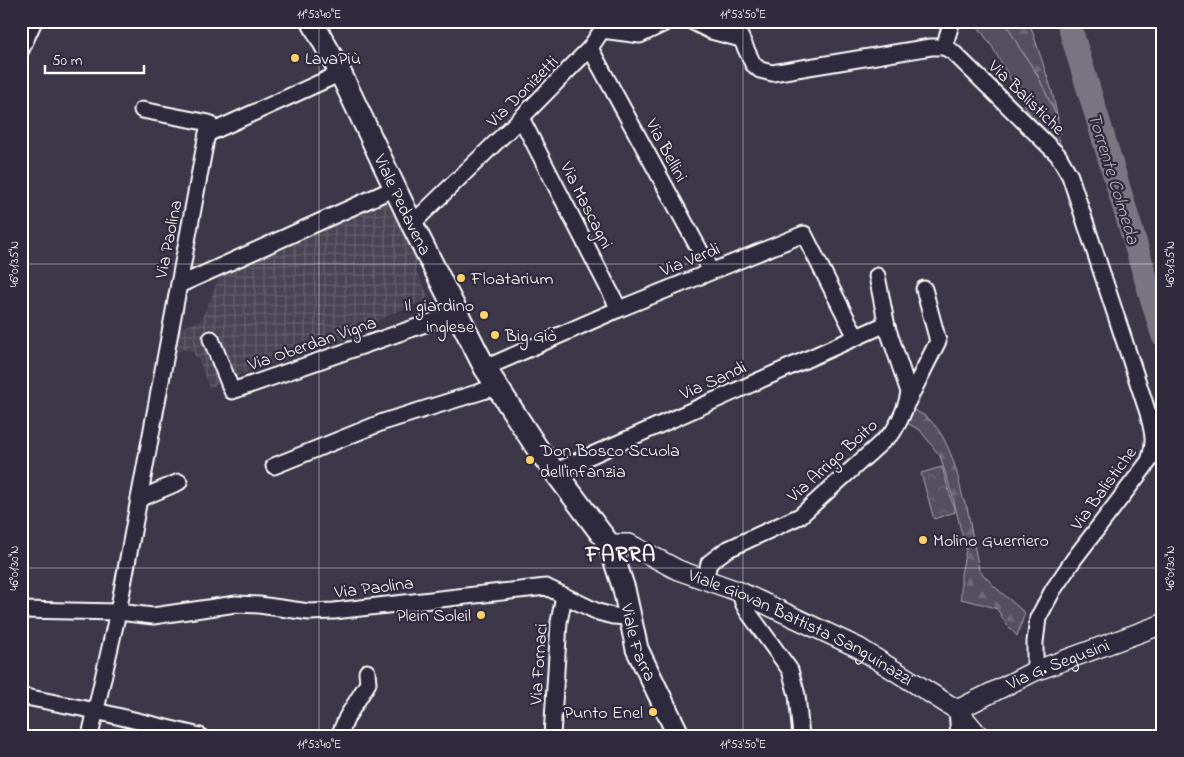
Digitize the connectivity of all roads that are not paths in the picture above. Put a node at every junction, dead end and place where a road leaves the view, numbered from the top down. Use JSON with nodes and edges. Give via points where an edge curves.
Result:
{"nodes":[{"id":1,"x":34,"y":21,"type":"edge"},
{"id":2,"x":312,"y":21,"type":"edge"},
{"id":3,"x":669,"y":21,"type":"edge"},
{"id":4,"x":691,"y":21,"type":"edge"},
{"id":5,"x":733,"y":21,"type":"edge"},
{"id":6,"x":952,"y":21,"type":"edge"},
{"id":7,"x":741,"y":38,"type":"junction"},
{"id":8,"x":944,"y":47,"type":"junction"},
{"id":9,"x":590,"y":48,"type":"junction"},
{"id":10,"x":21,"y":50,"type":"edge"},
{"id":11,"x":341,"y":73,"type":"junction"},
{"id":12,"x":142,"y":110,"type":"dead end"},
{"id":13,"x":521,"y":118,"type":"junction"},
{"id":14,"x":207,"y":134,"type":"junction"},
{"id":15,"x":395,"y":188,"type":"junction"},
{"id":16,"x":412,"y":224,"type":"junction"},
{"id":17,"x":711,"y":271,"type":"junction"},
{"id":18,"x":877,"y":276,"type":"dead end"},
{"id":19,"x":179,"y":285,"type":"junction"},
{"id":20,"x":924,"y":289,"type":"dead end"},
{"id":21,"x":619,"y":309,"type":"junction"},
{"id":22,"x":457,"y":314,"type":"junction"},
{"id":23,"x":887,"y":328,"type":"junction"},
{"id":24,"x":856,"y":337,"type":"junction"},
{"id":25,"x":212,"y":339,"type":"dead end"},
{"id":26,"x":485,"y":368,"type":"junction"},
{"id":27,"x":496,"y":387,"type":"junction"},
{"id":28,"x":906,"y":407,"type":"junction"},
{"id":29,"x":274,"y":466,"type":"dead end"},
{"id":30,"x":556,"y":471,"type":"junction"},
{"id":31,"x":179,"y":482,"type":"dead end"},
{"id":32,"x":139,"y":499,"type":"junction"},
{"id":33,"x":609,"y":544,"type":"junction"},
{"id":34,"x":705,"y":580,"type":"junction"},
{"id":35,"x":740,"y":592,"type":"junction"},
{"id":36,"x":564,"y":596,"type":"junction"},
{"id":37,"x":21,"y":610,"type":"edge"},
{"id":38,"x":118,"y":612,"type":"junction"},
{"id":39,"x":630,"y":617,"type":"junction"},
{"id":40,"x":1163,"y":624,"type":"edge"},
{"id":41,"x":1035,"y":671,"type":"junction"},
{"id":42,"x":367,"y":672,"type":"dead end"},
{"id":43,"x":21,"y":696,"type":"edge"},
{"id":44,"x":957,"y":710,"type":"junction"},
{"id":45,"x":96,"y":711,"type":"junction"},
{"id":46,"x":90,"y":736,"type":"edge"},
{"id":47,"x":200,"y":736,"type":"edge"},
{"id":48,"x":339,"y":736,"type":"edge"},
{"id":49,"x":552,"y":736,"type":"edge"},
{"id":50,"x":678,"y":736,"type":"edge"},
{"id":51,"x":801,"y":736,"type":"edge"},
{"id":52,"x":959,"y":736,"type":"edge"},
{"id":53,"x":979,"y":736,"type":"edge"}],
"edges":[{"from":1,"to":10,"type":"street"},
{"from":2,"to":11,"type":"main road","name":"Viale Pedavena"},
{"from":3,"to":9,"type":"street","name":"Via Donizetti","via":[[640,36],[602,30]]},
{"from":4,"to":7,"type":"street","via":[[711,31]]},
{"from":5,"to":7,"type":"street"},
{"from":6,"to":8,"type":"street"},
{"from":7,"to":8,"type":"street","via":[[753,64],[772,73]]},
{"from":8,"to":41,"type":"street","name":"Via Balistiche","via":[[1036,131],[1058,155],[1070,176],[1153,433],[1154,446],[1149,461],[1074,559],[1038,618]]},
{"from":9,"to":13,"type":"street","name":"Via Donizetti"},
{"from":9,"to":17,"type":"street","name":"Via Bellini"},
{"from":11,"to":14,"type":"street"},
{"from":11,"to":15,"type":"main road","name":"Viale Pedavena"},
{"from":12,"to":14,"type":"street","via":[[209,123]]},
{"from":13,"to":16,"type":"street","name":"Via Donizetti"},
{"from":13,"to":21,"type":"street","name":"Via Mascagni"},
{"from":14,"to":19,"type":"street","name":"Via Paolina"},
{"from":15,"to":16,"type":"main road","name":"Viale Pedavena"},
{"from":15,"to":19,"type":"street"},
{"from":16,"to":22,"type":"main road","name":"Viale Pedavena"},
{"from":17,"to":21,"type":"street","name":"Via Verdi"},
{"from":17,"to":24,"type":"street","name":"Via Verdi","via":[[804,234]]},
{"from":18,"to":23,"type":"street","name":"Via Arrigo Boito"},
{"from":19,"to":32,"type":"street","name":"Via Paolina"},
{"from":20,"to":28,"type":"street","name":"Via Arrigo Boito","via":[[938,341]]},
{"from":21,"to":26,"type":"street","name":"Via Verdi"},
{"from":22,"to":25,"type":"street","name":"Via Oberdan Vigna","via":[[232,391]]},
{"from":22,"to":26,"type":"main road","name":"Viale Pedavena"},
{"from":23,"to":24,"type":"street","name":"Via Sandi"},
{"from":23,"to":28,"type":"street","name":"Via Arrigo Boito","via":[[909,392]]},
{"from":24,"to":30,"type":"street","name":"Via Sandi"},
{"from":26,"to":27,"type":"main road","name":"Viale Pedavena"},
{"from":27,"to":29,"type":"street","via":[[383,422]]},
{"from":27,"to":30,"type":"main road","name":"Viale Pedavena"},
{"from":28,"to":34,"type":"street","name":"Via Arrigo Boito","via":[[893,432],[800,516],[726,550],[709,563]]},
{"from":30,"to":33,"type":"main road","name":"Viale Pedavena"},
{"from":31,"to":32,"type":"street"},
{"from":32,"to":38,"type":"street","name":"Via Paolina"},
{"from":33,"to":34,"type":"street","name":"Viale Giovan Battista Sanguinazzi","via":[[629,544],[678,570]]},
{"from":33,"to":39,"type":"main road","name":"Viale Farra"},
{"from":34,"to":35,"type":"street","name":"Viale Giovan Battista Sanguinazzi"},
{"from":35,"to":44,"type":"street","name":"Viale Giovan Battista Sanguinazzi","via":[[859,648]]},
{"from":35,"to":51,"type":"street","via":[[748,612],[790,670],[797,695]]},
{"from":36,"to":38,"type":"street","name":"Via Paolina","via":[[546,587],[334,611],[309,612],[236,604],[153,616]]},
{"from":36,"to":39,"type":"street","name":"Via Paolina","via":[[598,612]]},
{"from":36,"to":49,"type":"street","name":"Via Fornaci","via":[[559,622]]},
{"from":37,"to":38,"type":"street","name":"Via Paolina"},
{"from":38,"to":45,"type":"street"},
{"from":39,"to":50,"type":"main road","name":"Viale Farra","via":[[637,649]]},
{"from":40,"to":41,"type":"street","name":"Via G. Segusini"},
{"from":41,"to":44,"type":"street","name":"Via G. Segusini"},
{"from":42,"to":48,"type":"street","via":[[368,683]]},
{"from":43,"to":45,"type":"street"},
{"from":44,"to":52,"type":"street"},
{"from":44,"to":53,"type":"street","name":"Viale Giovan Battista Sanguinazzi"},
{"from":45,"to":46,"type":"street"},
{"from":45,"to":47,"type":"street"}]}
